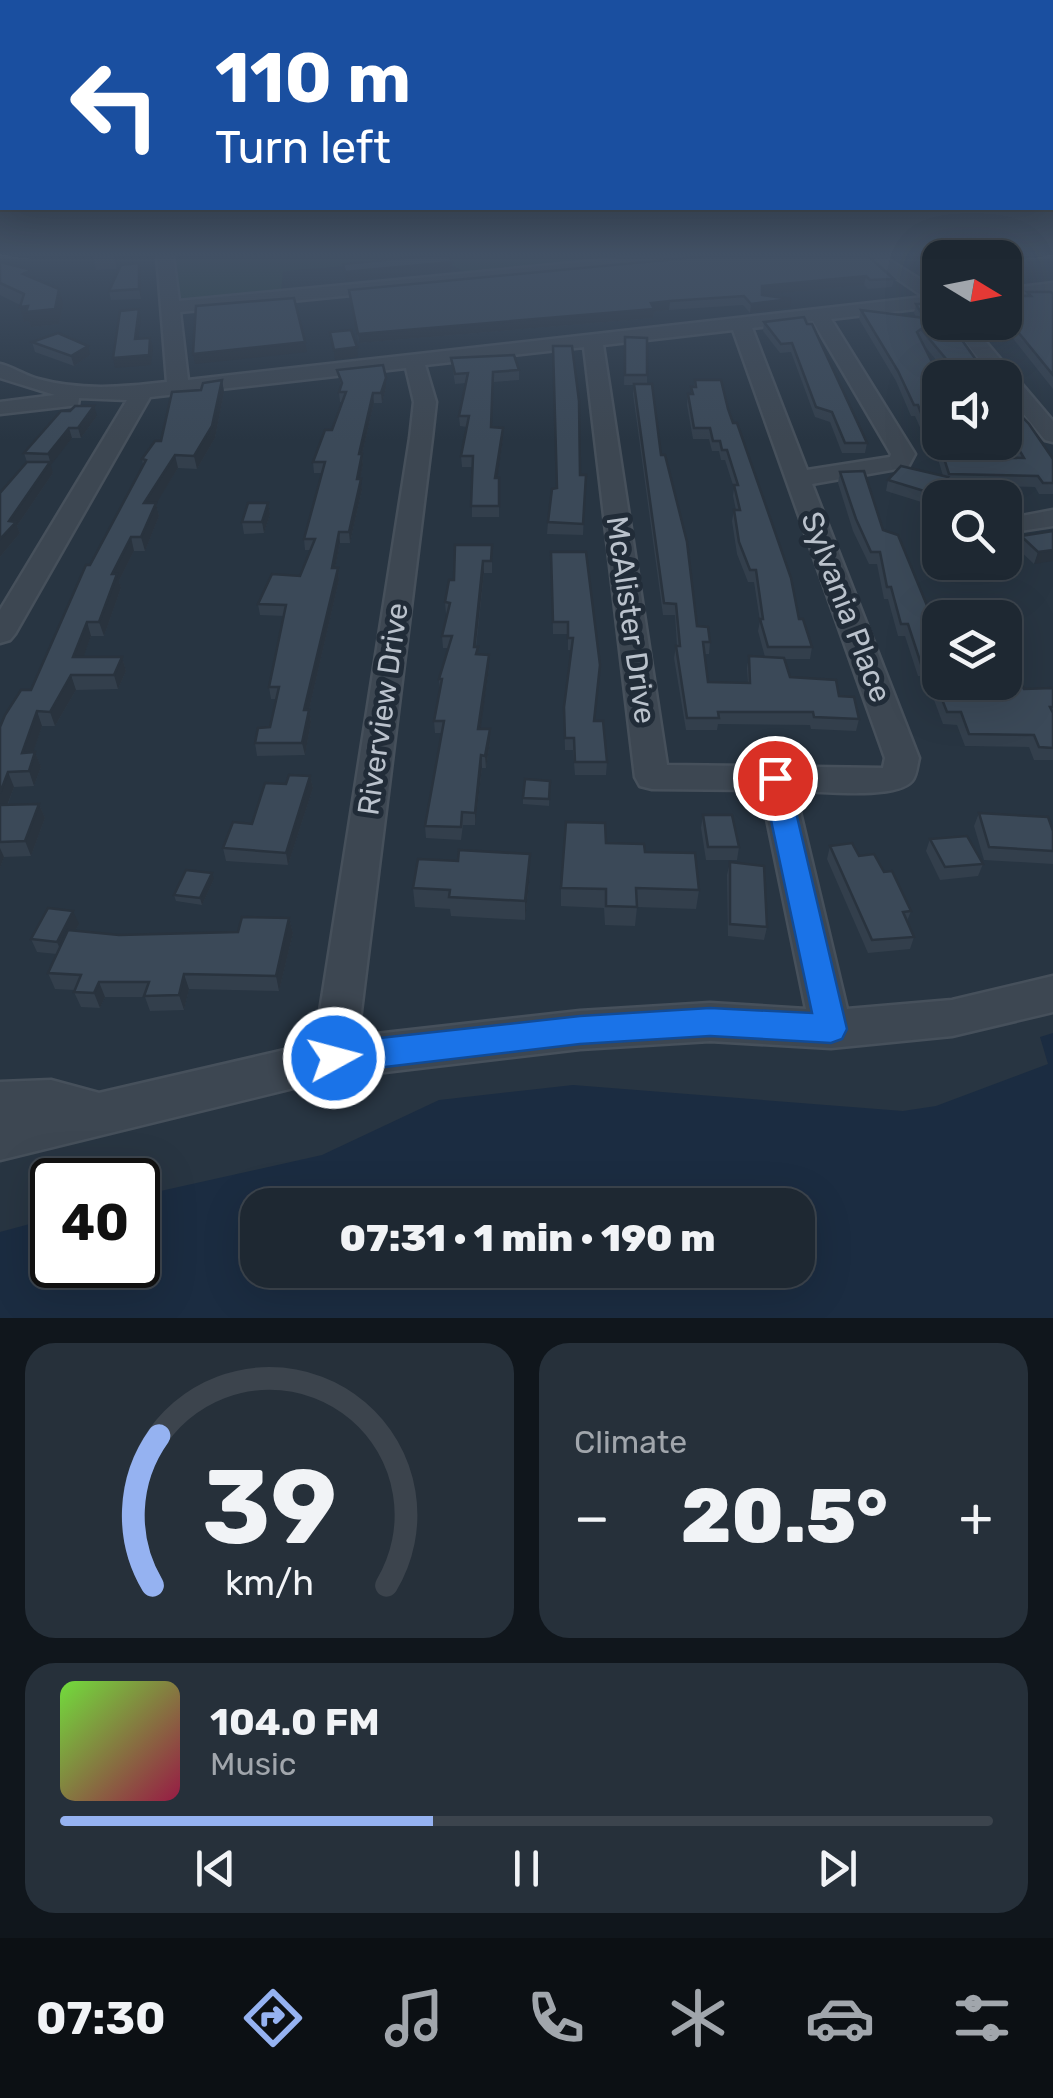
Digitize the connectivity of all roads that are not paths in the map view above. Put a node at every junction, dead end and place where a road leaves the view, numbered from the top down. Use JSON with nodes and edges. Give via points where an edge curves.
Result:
{"nodes":[{"id":1,"x":169,"y":318,"type":"edge"},
{"id":2,"x":797,"y":318,"type":"edge"},
{"id":3,"x":821,"y":318,"type":"edge"},
{"id":4,"x":741,"y":324,"type":"junction"},
{"id":5,"x":974,"y":340,"type":"edge"},
{"id":6,"x":593,"y":341,"type":"junction"},
{"id":7,"x":990,"y":360,"type":"edge"},
{"id":8,"x":414,"y":361,"type":"junction"},
{"id":9,"x":0,"y":370,"type":"edge"},
{"id":10,"x":178,"y":388,"type":"junction"},
{"id":11,"x":144,"y":392,"type":"junction"},
{"id":12,"x":112,"y":395,"type":"junction"},
{"id":13,"x":1022,"y":398,"type":"edge"},
{"id":14,"x":0,"y":408,"type":"edge"},
{"id":15,"x":1053,"y":435,"type":"edge"},
{"id":16,"x":798,"y":479,"type":"junction"},
{"id":17,"x":1053,"y":518,"type":"edge"},
{"id":18,"x":1022,"y":523,"type":"edge"},
{"id":19,"x":0,"y":634,"type":"edge"},
{"id":20,"x":775,"y":778,"type":"junction"},
{"id":21,"x":1053,"y":994,"type":"edge"},
{"id":22,"x":831,"y":1029,"type":"junction"},
{"id":23,"x":334,"y":1058,"type":"junction"},
{"id":24,"x":0,"y":1103,"type":"edge"},
{"id":25,"x":98,"y":1114,"type":"junction"},
{"id":26,"x":0,"y":1138,"type":"edge"}],
"edges":[{"from":1,"to":10,"type":"street"},
{"from":2,"to":4,"type":"street"},
{"from":3,"to":16,"type":"street","via":[[903,454],[900,462],[881,468]]},
{"from":4,"to":6,"type":"street"},
{"from":4,"to":16,"type":"street","name":"Sylvania Place"},
{"from":5,"to":7,"type":"street"},
{"from":6,"to":8,"type":"street"},
{"from":6,"to":20,"type":"street","name":"McAlister Drive","via":[[652,776]]},
{"from":8,"to":10,"type":"street"},
{"from":8,"to":23,"type":"street","name":"Riverview Drive","via":[[425,402],[421,438]]},
{"from":9,"to":12,"type":"street","via":[[58,389]]},
{"from":10,"to":11,"type":"street"},
{"from":11,"to":12,"type":"street"},
{"from":11,"to":19,"type":"street"},
{"from":12,"to":14,"type":"street"},
{"from":13,"to":15,"type":"street"},
{"from":16,"to":20,"type":"street","name":"Sylvania Place","via":[[902,758],[898,775],[887,780]]},
{"from":17,"to":18,"type":"street"},
{"from":20,"to":22,"type":"street"},
{"from":21,"to":22,"type":"street","via":[[952,1018]]},
{"from":22,"to":23,"type":"street","via":[[710,1022]]},
{"from":23,"to":25,"type":"street"},
{"from":24,"to":25,"type":"street","via":[[44,1098]]},
{"from":25,"to":26,"type":"street"}]}
